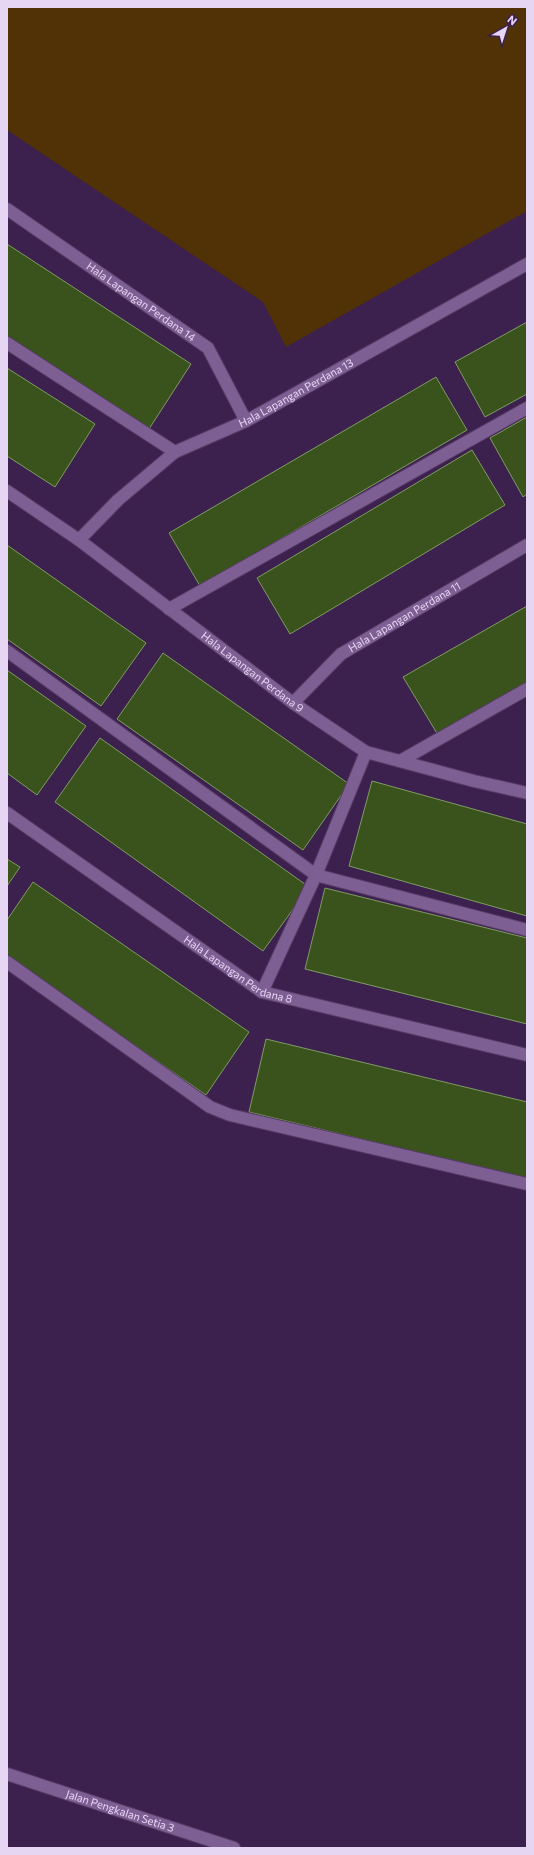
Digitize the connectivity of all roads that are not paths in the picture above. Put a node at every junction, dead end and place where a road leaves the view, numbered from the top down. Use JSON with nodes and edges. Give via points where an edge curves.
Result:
{"nodes":[{"id":1,"x":7,"y":210,"type":"edge"},
{"id":2,"x":527,"y":264,"type":"edge"},
{"id":3,"x":7,"y":343,"type":"edge"},
{"id":4,"x":527,"y":408,"type":"edge"},
{"id":5,"x":246,"y":421,"type":"junction"},
{"id":6,"x":175,"y":452,"type":"junction"},
{"id":7,"x":7,"y":491,"type":"edge"},
{"id":8,"x":79,"y":540,"type":"junction"},
{"id":9,"x":527,"y":545,"type":"edge"},
{"id":10,"x":169,"y":609,"type":"junction"},
{"id":11,"x":7,"y":651,"type":"edge"},
{"id":12,"x":527,"y":689,"type":"edge"},
{"id":13,"x":293,"y":703,"type":"junction"},
{"id":14,"x":366,"y":752,"type":"junction"},
{"id":15,"x":400,"y":761,"type":"junction"},
{"id":16,"x":527,"y":793,"type":"edge"},
{"id":17,"x":7,"y":813,"type":"edge"},
{"id":18,"x":316,"y":875,"type":"junction"},
{"id":19,"x":527,"y":930,"type":"edge"},
{"id":20,"x":7,"y":962,"type":"edge"},
{"id":21,"x":262,"y":992,"type":"junction"},
{"id":22,"x":527,"y":1055,"type":"edge"},
{"id":23,"x":527,"y":1184,"type":"edge"},
{"id":24,"x":7,"y":1774,"type":"edge"},
{"id":25,"x":234,"y":1848,"type":"edge"}],
"edges":[{"from":1,"to":5,"type":"street","name":"Hala Lapangan Perdana 14","via":[[208,348]]},
{"from":2,"to":5,"type":"street","name":"Hala Lapangan Perdana 13"},
{"from":3,"to":6,"type":"street"},
{"from":4,"to":10,"type":"street"},
{"from":5,"to":6,"type":"street","name":"Hala Lapangan Perdana 13"},
{"from":6,"to":8,"type":"street","name":"Hala Lapangan Perdana 13","via":[[118,500]]},
{"from":7,"to":8,"type":"street","name":"Hala Lapangan Perdana 9"},
{"from":8,"to":10,"type":"street","name":"Hala Lapangan Perdana 9"},
{"from":9,"to":13,"type":"street","name":"Hala Lapangan Perdana 11","via":[[341,654]]},
{"from":10,"to":13,"type":"street","name":"Hala Lapangan Perdana 9"},
{"from":11,"to":18,"type":"street"},
{"from":12,"to":15,"type":"street"},
{"from":13,"to":14,"type":"street","name":"Hala Lapangan Perdana 9"},
{"from":14,"to":15,"type":"street","name":"Hala Lapangan Perdana 9"},
{"from":14,"to":18,"type":"street"},
{"from":15,"to":16,"type":"street","name":"Hala Lapangan Perdana 9"},
{"from":17,"to":21,"type":"street","name":"Hala Lapangan Perdana 8"},
{"from":18,"to":19,"type":"street"},
{"from":18,"to":21,"type":"street"},
{"from":20,"to":23,"type":"street","via":[[210,1107],[230,1115]]},
{"from":21,"to":22,"type":"street","name":"Hala Lapangan Perdana 8"},
{"from":24,"to":25,"type":"street","name":"Jalan Pengkalan Setia 3"}]}
